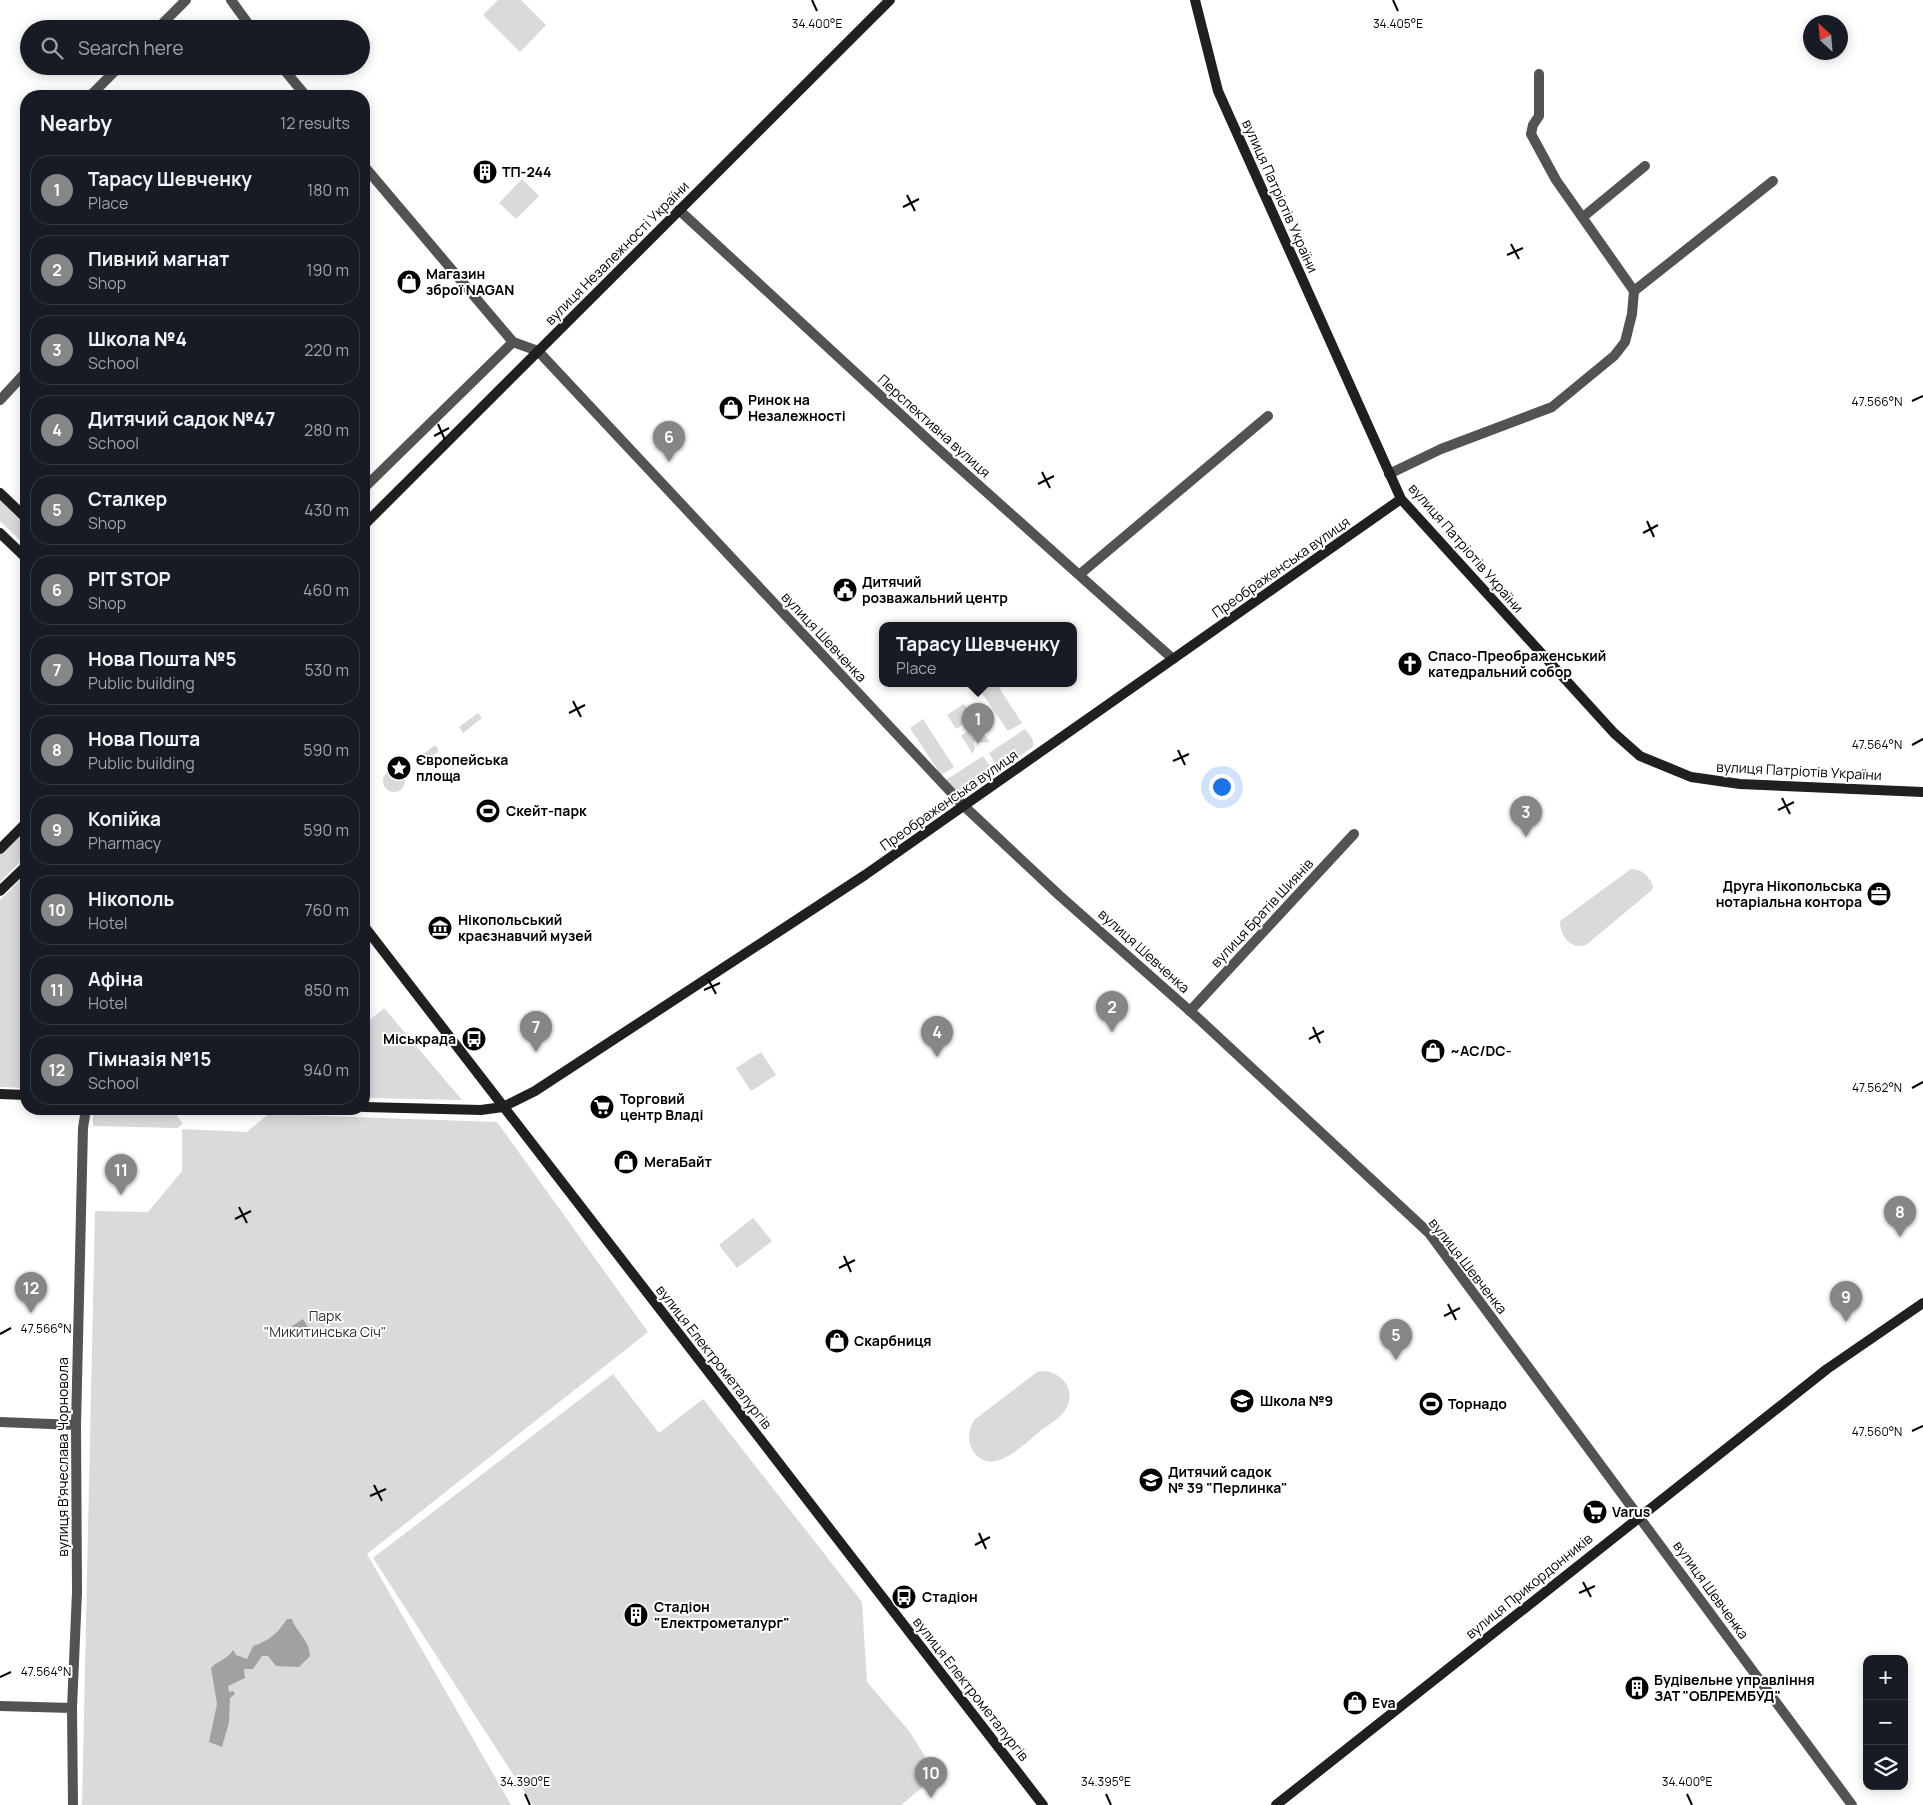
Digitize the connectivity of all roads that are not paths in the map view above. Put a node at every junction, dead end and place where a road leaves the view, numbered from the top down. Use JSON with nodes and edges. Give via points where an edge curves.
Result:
{"nodes":[{"id":1,"x":186,"y":0,"type":"edge"},
{"id":2,"x":231,"y":0,"type":"edge"},
{"id":3,"x":890,"y":0,"type":"edge"},
{"id":4,"x":1195,"y":0,"type":"edge"},
{"id":5,"x":166,"y":20,"type":"edge"},
{"id":6,"x":245,"y":20,"type":"edge"},
{"id":7,"x":1538,"y":74,"type":"dead end"},
{"id":8,"x":111,"y":75,"type":"edge"},
{"id":9,"x":288,"y":75,"type":"edge"},
{"id":10,"x":96,"y":90,"type":"edge"},
{"id":11,"x":301,"y":90,"type":"edge"},
{"id":12,"x":1645,"y":166,"type":"dead end"},
{"id":13,"x":370,"y":173,"type":"edge"},
{"id":14,"x":1772,"y":181,"type":"dead end"},
{"id":15,"x":679,"y":210,"type":"junction"},
{"id":16,"x":1582,"y":217,"type":"junction"},
{"id":17,"x":1634,"y":291,"type":"junction"},
{"id":18,"x":513,"y":342,"type":"junction"},
{"id":19,"x":538,"y":351,"type":"junction"},
{"id":20,"x":20,"y":378,"type":"edge"},
{"id":21,"x":0,"y":400,"type":"edge"},
{"id":22,"x":1268,"y":416,"type":"dead end"},
{"id":23,"x":1389,"y":474,"type":"junction"},
{"id":24,"x":370,"y":482,"type":"edge"},
{"id":25,"x":0,"y":493,"type":"edge"},
{"id":26,"x":1401,"y":498,"type":"junction"},
{"id":27,"x":20,"y":512,"type":"edge"},
{"id":28,"x":370,"y":519,"type":"edge"},
{"id":29,"x":0,"y":533,"type":"edge"},
{"id":30,"x":20,"y":552,"type":"edge"},
{"id":31,"x":1079,"y":575,"type":"junction"},
{"id":32,"x":1173,"y":659,"type":"junction"},
{"id":33,"x":1923,"y":792,"type":"edge"},
{"id":34,"x":964,"y":806,"type":"junction"},
{"id":35,"x":20,"y":829,"type":"edge"},
{"id":36,"x":1354,"y":834,"type":"dead end"},
{"id":37,"x":0,"y":849,"type":"edge"},
{"id":38,"x":20,"y":872,"type":"edge"},
{"id":39,"x":0,"y":891,"type":"edge"},
{"id":40,"x":370,"y":934,"type":"edge"},
{"id":41,"x":1190,"y":1011,"type":"junction"},
{"id":42,"x":0,"y":1094,"type":"edge"},
{"id":43,"x":20,"y":1095,"type":"edge"},
{"id":44,"x":370,"y":1107,"type":"edge"},
{"id":45,"x":503,"y":1107,"type":"junction"},
{"id":46,"x":85,"y":1115,"type":"edge"},
{"id":47,"x":1923,"y":1303,"type":"edge"},
{"id":48,"x":0,"y":1422,"type":"edge"},
{"id":49,"x":76,"y":1425,"type":"junction"},
{"id":50,"x":1640,"y":1516,"type":"junction"},
{"id":51,"x":0,"y":1706,"type":"edge"},
{"id":52,"x":72,"y":1708,"type":"junction"},
{"id":53,"x":72,"y":1805,"type":"edge"},
{"id":54,"x":1043,"y":1805,"type":"edge"},
{"id":55,"x":1276,"y":1805,"type":"edge"},
{"id":56,"x":1852,"y":1805,"type":"edge"}],
"edges":[{"from":1,"to":5,"type":"street"},
{"from":2,"to":6,"type":"street"},
{"from":3,"to":15,"type":"main road","name":"вулиця Незалежності України"},
{"from":4,"to":23,"type":"main road","name":"вулиця Патріотів України","via":[[1218,91]]},
{"from":7,"to":16,"type":"street","via":[[1539,116],[1531,134],[1556,180]]},
{"from":8,"to":10,"type":"street"},
{"from":9,"to":11,"type":"street"},
{"from":12,"to":16,"type":"street"},
{"from":13,"to":18,"type":"street","name":"вулиця Шевченка"},
{"from":14,"to":17,"type":"street"},
{"from":15,"to":19,"type":"main road","name":"вулиця Незалежності України"},
{"from":15,"to":31,"type":"street","name":"Перспективна вулиця"},
{"from":16,"to":17,"type":"street"},
{"from":17,"to":23,"type":"street","via":[[1625,342],[1614,356],[1552,407],[1441,449]]},
{"from":18,"to":19,"type":"street","name":"вулиця Шевченка"},
{"from":18,"to":24,"type":"street"},
{"from":19,"to":28,"type":"main road","name":"вулиця Незалежності України"},
{"from":19,"to":34,"type":"street","name":"вулиця Шевченка"},
{"from":20,"to":21,"type":"street"},
{"from":22,"to":31,"type":"street"},
{"from":23,"to":26,"type":"main road","name":"вулиця Патріотів України"},
{"from":25,"to":27,"type":"main road"},
{"from":26,"to":32,"type":"main road","name":"Преображенська вулиця"},
{"from":26,"to":33,"type":"main road","name":"вулиця Патріотів України","via":[[1614,733],[1640,756],[1691,778],[1740,784]]},
{"from":29,"to":30,"type":"main road"},
{"from":31,"to":32,"type":"street","name":"Перспективна вулиця"},
{"from":32,"to":34,"type":"main road","name":"Преображенська вулиця"},
{"from":34,"to":41,"type":"street","name":"вулиця Шевченка"},
{"from":34,"to":45,"type":"main road","name":"Преображенська вулиця","via":[[865,875],[551,1081]]},
{"from":35,"to":37,"type":"main road"},
{"from":36,"to":41,"type":"street","name":"вулиця Братів Шиянів"},
{"from":38,"to":39,"type":"main road"},
{"from":40,"to":45,"type":"main road","name":"вулиця Електрометалургів"},
{"from":41,"to":50,"type":"street","name":"вулиця Шевченка","via":[[1429,1233]]},
{"from":42,"to":43,"type":"main road"},
{"from":44,"to":45,"type":"main road","via":[[481,1110]]},
{"from":45,"to":54,"type":"main road","name":"вулиця Електрометалургів"},
{"from":46,"to":49,"type":"street","name":"вулиця В'ячеслава Чорновола"},
{"from":47,"to":50,"type":"main road","name":"вулиця Прикордонників","via":[[1827,1369]]},
{"from":48,"to":49,"type":"street"},
{"from":49,"to":52,"type":"street","name":"вулиця В'ячеслава Чорновола","via":[[77,1592]]},
{"from":50,"to":55,"type":"main road","name":"вулиця Прикордонників"},
{"from":50,"to":56,"type":"street","name":"вулиця Шевченка"},
{"from":51,"to":52,"type":"street"},
{"from":52,"to":53,"type":"street","name":"вулиця В'ячеслава Чорновола"}]}
